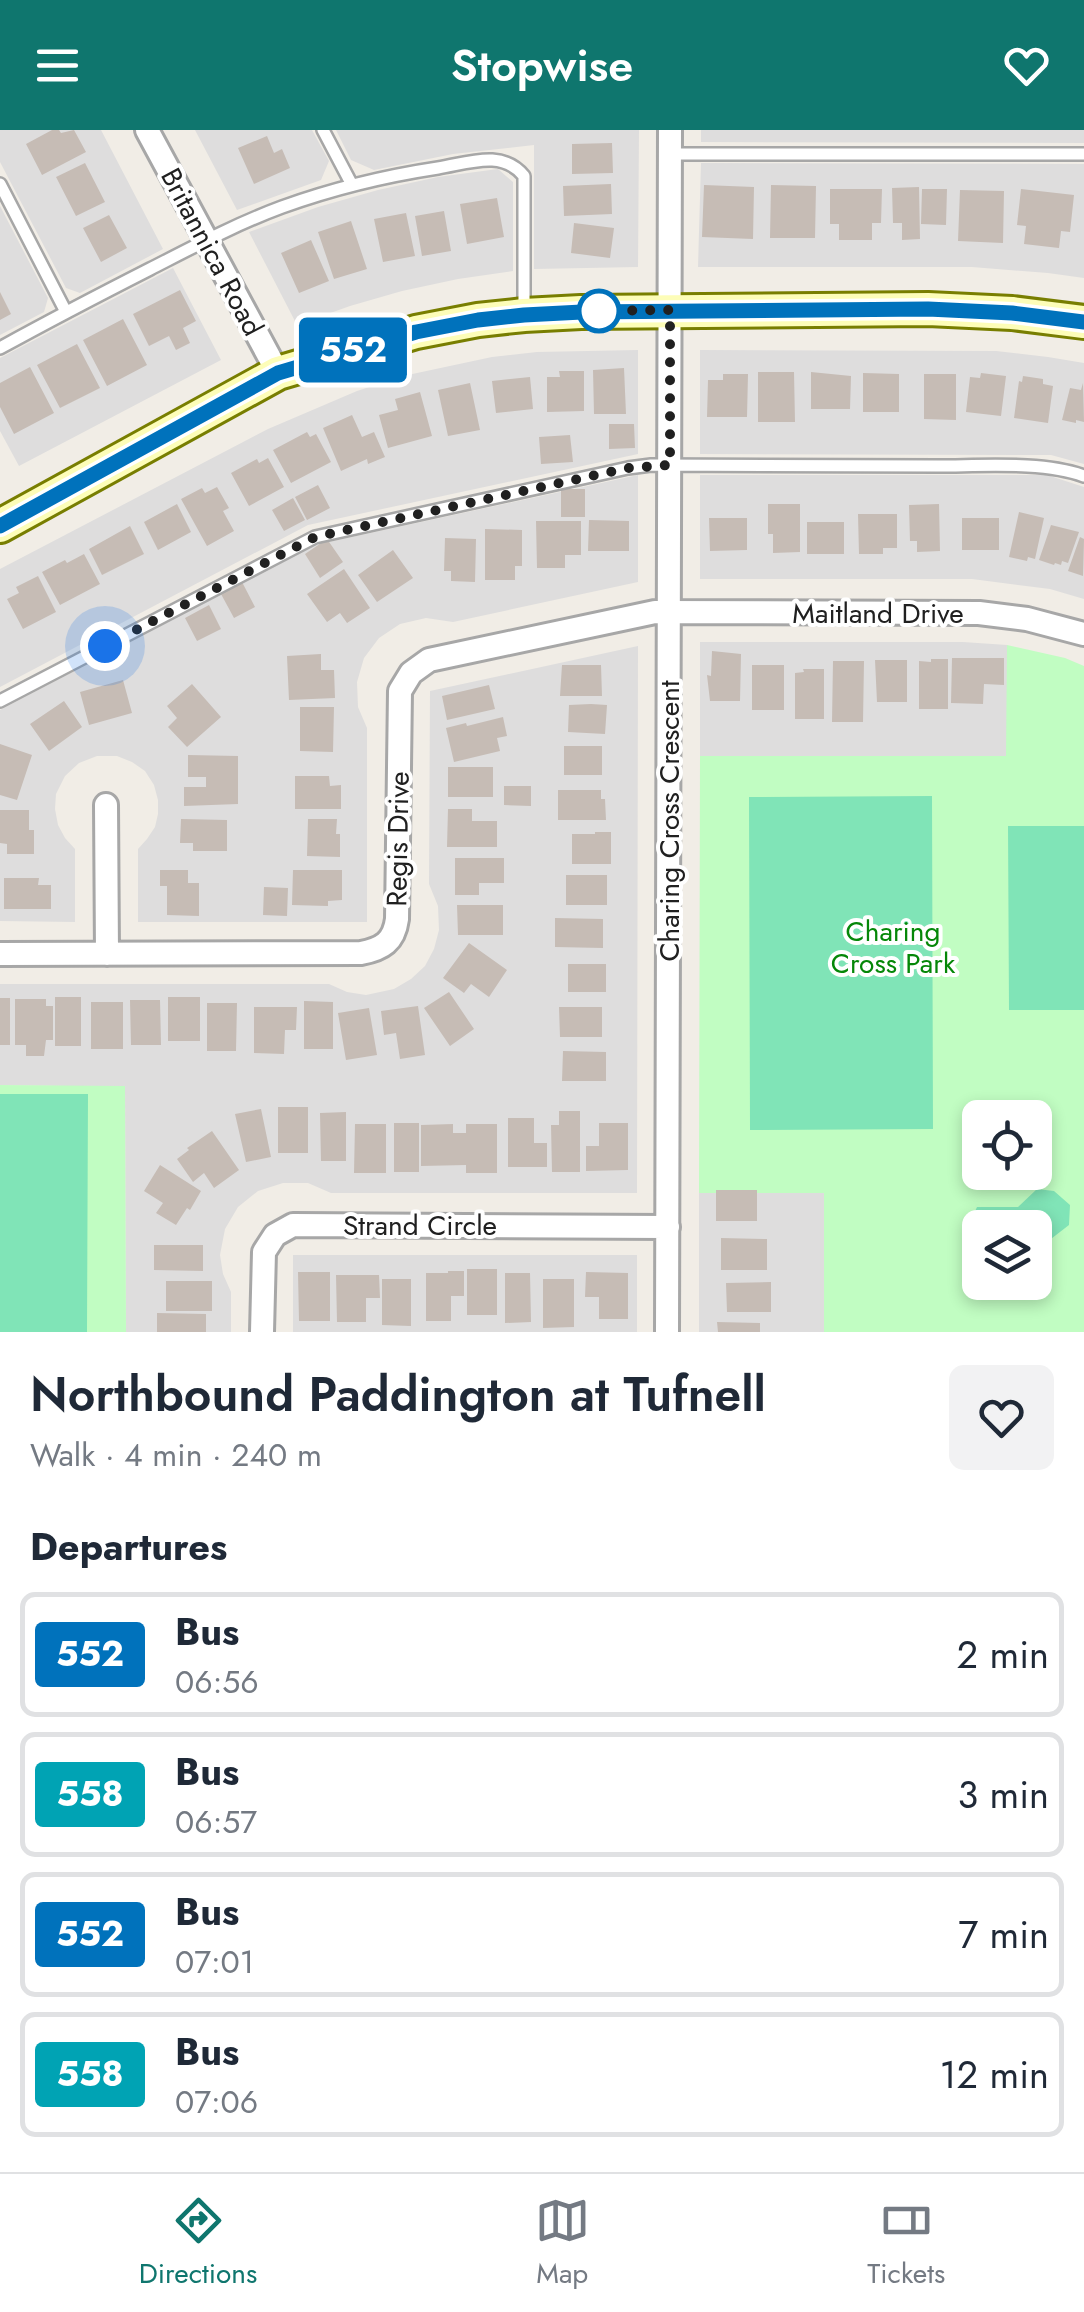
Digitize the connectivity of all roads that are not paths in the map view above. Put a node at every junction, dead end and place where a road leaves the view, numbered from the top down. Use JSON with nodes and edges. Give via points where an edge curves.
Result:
{"nodes":[{"id":1,"x":147,"y":130,"type":"edge"},
{"id":2,"x":323,"y":130,"type":"edge"},
{"id":3,"x":670,"y":130,"type":"edge"},
{"id":4,"x":670,"y":154,"type":"junction"},
{"id":5,"x":1084,"y":154,"type":"edge"},
{"id":6,"x":0,"y":184,"type":"edge"},
{"id":7,"x":352,"y":185,"type":"junction"},
{"id":8,"x":205,"y":241,"type":"junction"},
{"id":9,"x":670,"y":310,"type":"junction"},
{"id":10,"x":66,"y":312,"type":"junction"},
{"id":11,"x":524,"y":315,"type":"junction"},
{"id":12,"x":1084,"y":322,"type":"edge"},
{"id":13,"x":0,"y":348,"type":"edge"},
{"id":14,"x":278,"y":373,"type":"junction"},
{"id":15,"x":670,"y":465,"type":"junction"},
{"id":16,"x":1084,"y":476,"type":"edge"},
{"id":17,"x":4,"y":514,"type":"edge"},
{"id":18,"x":669,"y":613,"type":"junction"},
{"id":19,"x":1084,"y":634,"type":"edge"},
{"id":20,"x":0,"y":701,"type":"edge"},
{"id":21,"x":106,"y":805,"type":"dead end"},
{"id":22,"x":0,"y":954,"type":"edge"},
{"id":23,"x":107,"y":954,"type":"junction"},
{"id":24,"x":668,"y":1227,"type":"junction"},
{"id":25,"x":262,"y":1332,"type":"edge"},
{"id":26,"x":668,"y":1332,"type":"edge"}],
"edges":[{"from":1,"to":8,"type":"street","name":"Britannica Road"},
{"from":2,"to":7,"type":"lane"},
{"from":3,"to":4,"type":"street","name":"Charing Cross Crescent"},
{"from":4,"to":5,"type":"lane"},
{"from":4,"to":9,"type":"street","name":"Charing Cross Crescent"},
{"from":6,"to":10,"type":"lane"},
{"from":7,"to":8,"type":"lane"},
{"from":7,"to":11,"type":"lane","via":[[496,159],[516,167],[525,193]]},
{"from":8,"to":10,"type":"lane"},
{"from":8,"to":14,"type":"street","name":"Britannica Road"},
{"from":9,"to":11,"type":"street"},
{"from":9,"to":12,"type":"street","via":[[928,309]]},
{"from":9,"to":15,"type":"street","name":"Charing Cross Crescent"},
{"from":10,"to":13,"type":"lane"},
{"from":11,"to":14,"type":"street","via":[[416,332]]},
{"from":14,"to":17,"type":"street"},
{"from":15,"to":16,"type":"lane","via":[[1045,468]]},
{"from":15,"to":18,"type":"street","name":"Charing Cross Crescent"},
{"from":15,"to":20,"type":"lane","via":[[628,468],[315,537]]},
{"from":18,"to":19,"type":"street","name":"Maitland Drive","via":[[978,613]]},
{"from":18,"to":23,"type":"street","name":"Regis Drive","via":[[429,660],[411,673],[399,704],[396,931],[383,947],[360,954]]},
{"from":18,"to":24,"type":"street","name":"Charing Cross Crescent"},
{"from":21,"to":23,"type":"street"},
{"from":22,"to":23,"type":"street","name":"Regis Drive"},
{"from":24,"to":25,"type":"street","name":"Strand Circle","via":[[293,1225],[264,1252]]},
{"from":24,"to":26,"type":"street","name":"Charing Cross Crescent"}]}
